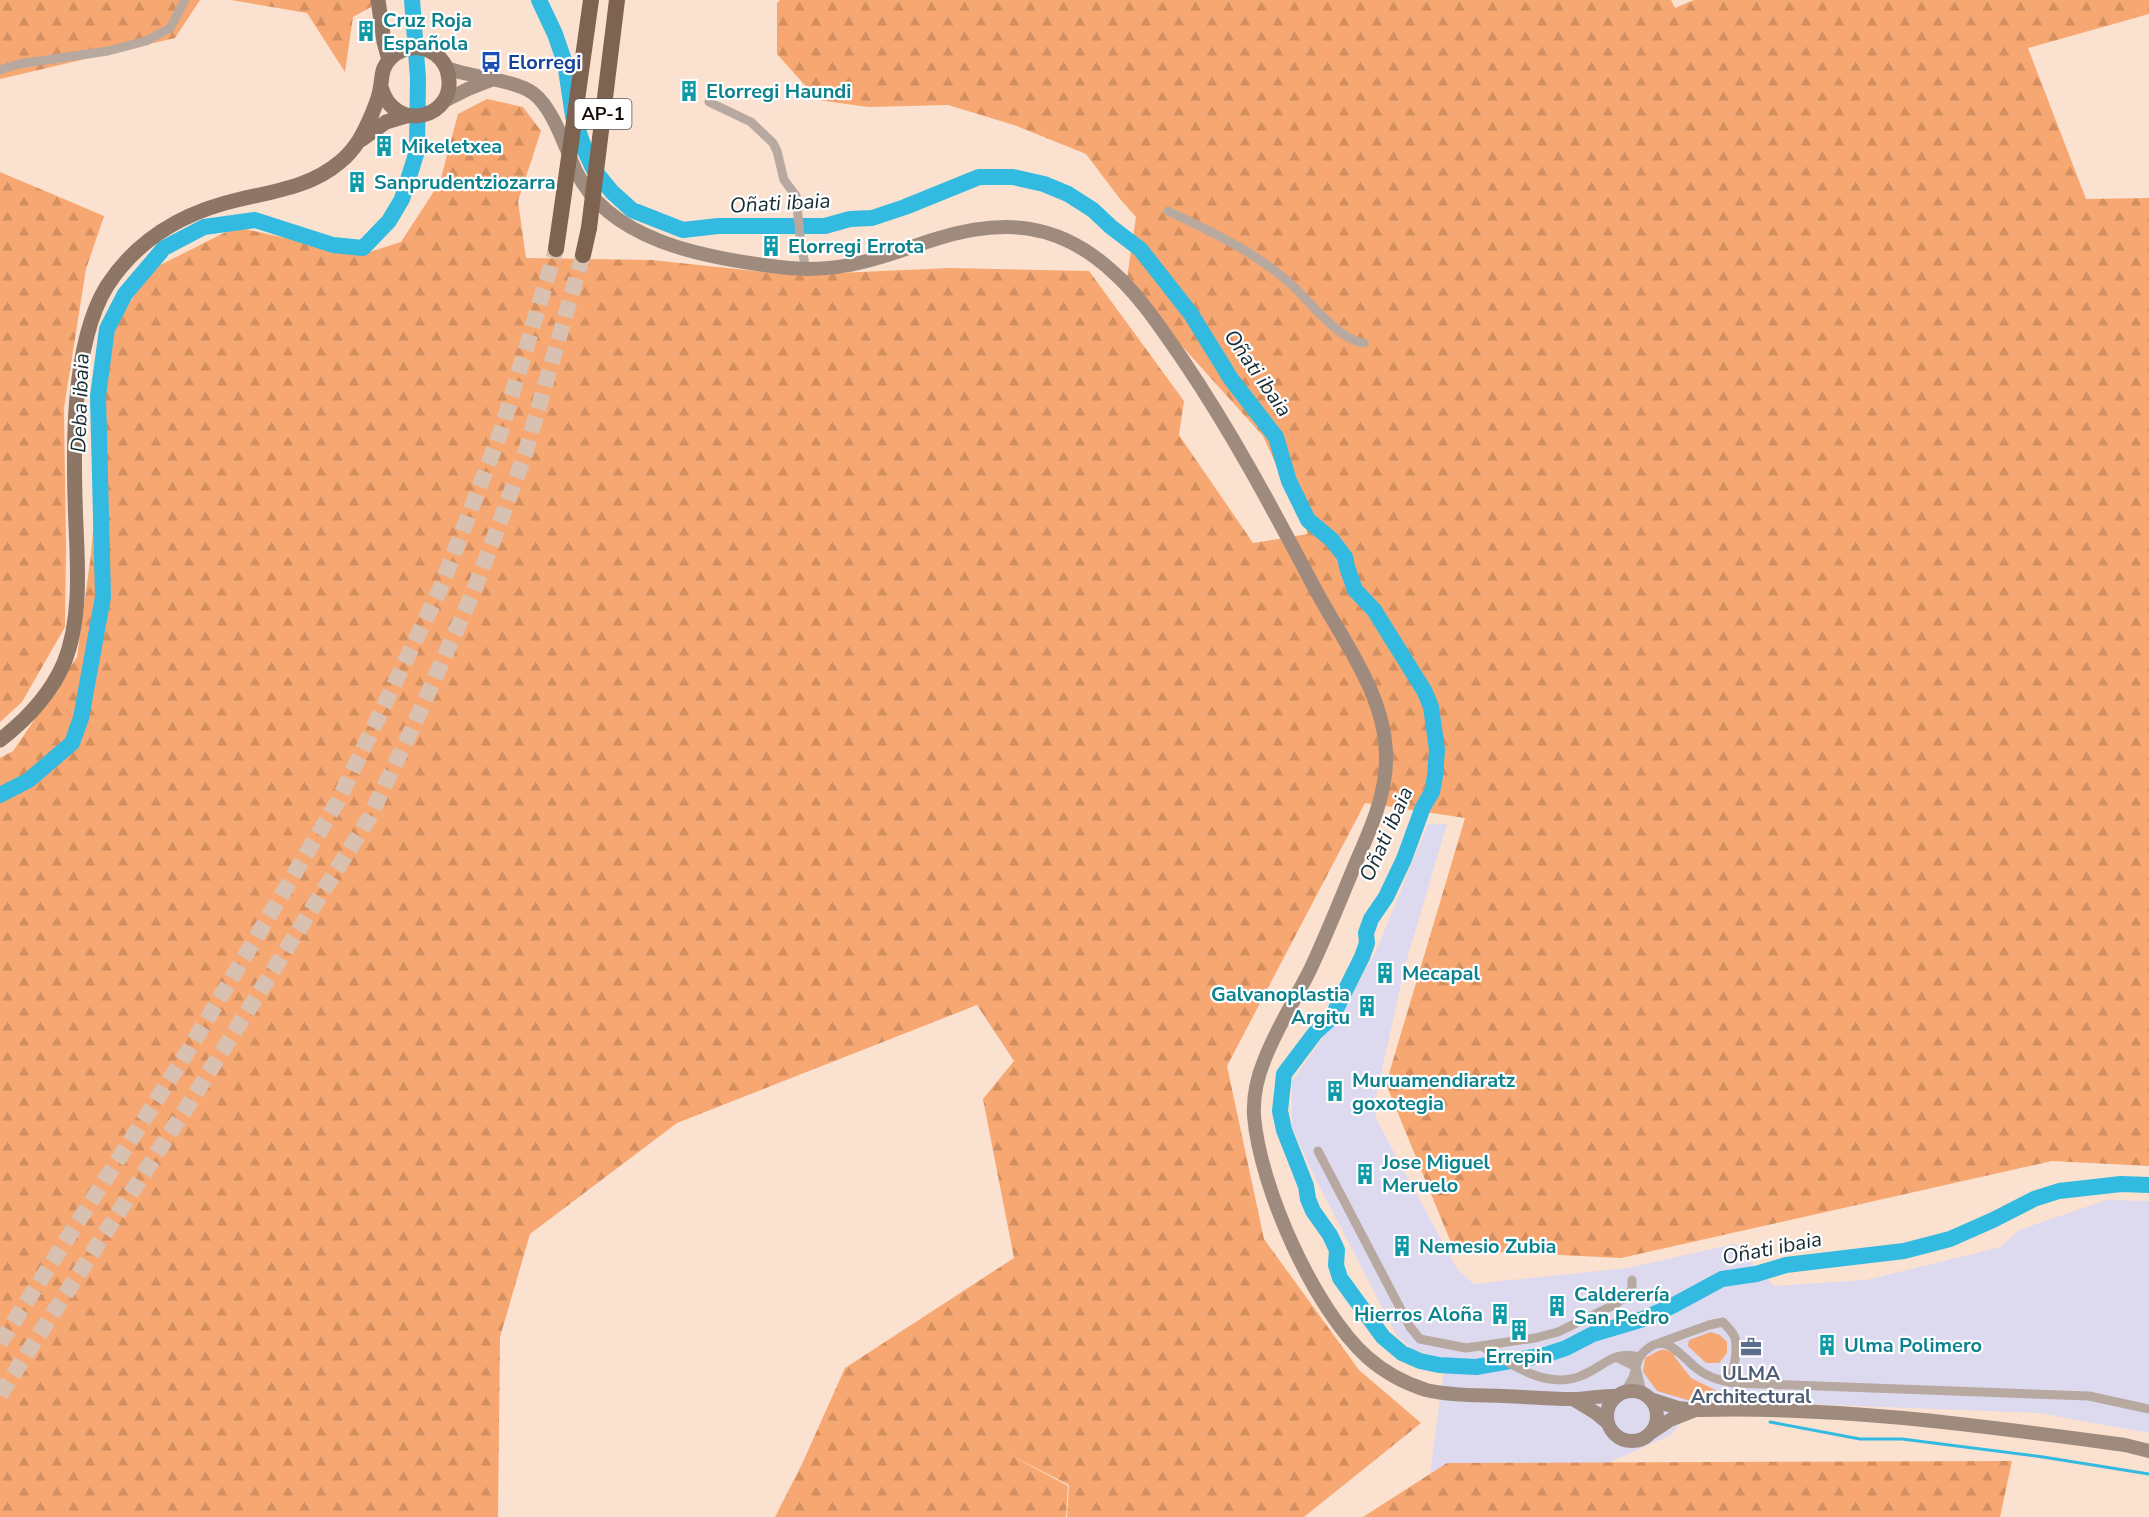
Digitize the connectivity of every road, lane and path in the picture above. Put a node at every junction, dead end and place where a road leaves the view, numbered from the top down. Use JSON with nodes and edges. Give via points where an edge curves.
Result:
{"nodes":[{"id":1,"x":185,"y":0,"type":"edge"},
{"id":2,"x":378,"y":0,"type":"edge"},
{"id":3,"x":591,"y":0,"type":"edge"},
{"id":4,"x":617,"y":0,"type":"edge"},
{"id":5,"x":397,"y":51,"type":"junction"},
{"id":6,"x":447,"y":68,"type":"junction"},
{"id":7,"x":0,"y":70,"type":"edge"},
{"id":8,"x":491,"y":80,"type":"junction"},
{"id":9,"x":381,"y":87,"type":"junction"},
{"id":10,"x":712,"y":92,"type":"dead end"},
{"id":11,"x":444,"y":101,"type":"junction"},
{"id":12,"x":406,"y":116,"type":"junction"},
{"id":13,"x":361,"y":140,"type":"junction"},
{"id":14,"x":1168,"y":211,"type":"dead end"},
{"id":15,"x":556,"y":249,"type":"tunnel mouth"},
{"id":16,"x":583,"y":255,"type":"tunnel mouth"},
{"id":17,"x":806,"y":269,"type":"junction"},
{"id":18,"x":1364,"y":343,"type":"dead end"},
{"id":19,"x":0,"y":740,"type":"edge"},
{"id":20,"x":1318,"y":1151,"type":"dead end"},
{"id":21,"x":1632,"y":1280,"type":"dead end"},
{"id":22,"x":1656,"y":1344,"type":"junction"},
{"id":23,"x":1483,"y":1347,"type":"junction"},
{"id":24,"x":1616,"y":1357,"type":"junction"},
{"id":25,"x":1639,"y":1357,"type":"junction"},
{"id":26,"x":1636,"y":1367,"type":"junction"},
{"id":27,"x":1728,"y":1382,"type":"junction"},
{"id":28,"x":1620,"y":1395,"type":"junction"},
{"id":29,"x":1648,"y":1397,"type":"junction"},
{"id":30,"x":1573,"y":1400,"type":"junction"},
{"id":31,"x":2149,"y":1409,"type":"edge"},
{"id":32,"x":1698,"y":1410,"type":"junction"},
{"id":33,"x":1608,"y":1423,"type":"junction"},
{"id":34,"x":1652,"y":1432,"type":"junction"},
{"id":35,"x":2149,"y":1451,"type":"edge"}],
"edges":[{"from":1,"to":7,"type":"street","via":[[170,27],[146,40],[108,51]]},
{"from":2,"to":5,"type":"main road","via":[[382,25]]},
{"from":3,"to":15,"type":"highway","number":"AP-1","bridge":true},
{"from":4,"to":16,"type":"highway","number":"AP-1","bridge":true},
{"from":5,"to":6,"type":"main road","via":[[428,50]]},
{"from":5,"to":9,"type":"main road","via":[[381,77]]},
{"from":6,"to":8,"type":"main road"},
{"from":6,"to":11,"type":"main road","via":[[449,85]]},
{"from":8,"to":11,"type":"main road"},
{"from":8,"to":17,"type":"main road","via":[[527,90],[545,106],[580,180],[606,210],[629,227],[729,260]]},
{"from":9,"to":12,"type":"main road","via":[[385,100]]},
{"from":9,"to":13,"type":"main road"},
{"from":10,"to":17,"type":"street","via":[[709,102],[755,124],[773,143],[784,180],[796,196]]},
{"from":11,"to":12,"type":"main road","via":[[427,114]]},
{"from":12,"to":13,"type":"main road","via":[[386,122]]},
{"from":13,"to":19,"type":"main road","via":[[339,164],[309,182],[216,205],[174,223],[137,250],[108,285],[90,322],[80,372],[76,434],[78,590],[74,627],[64,664],[49,689]]},
{"from":14,"to":18,"type":"street","via":[[1254,256],[1295,288],[1341,333],[1353,342]]},
{"from":17,"to":30,"type":"main road","via":[[849,266],[975,229],[1024,227],[1055,235],[1088,251],[1127,285],[1204,392],[1275,511],[1368,683],[1385,738],[1384,780],[1373,824],[1257,1080],[1257,1136],[1282,1220],[1325,1305],[1352,1342],[1389,1373],[1422,1389],[1441,1393]]},
{"from":20,"to":23,"type":"street","via":[[1410,1327],[1420,1339],[1466,1348]]},
{"from":21,"to":23,"type":"street","via":[[1629,1294],[1592,1317],[1558,1332]]},
{"from":22,"to":25,"type":"street"},
{"from":22,"to":27,"type":"street","via":[[1672,1346],[1696,1368]]},
{"from":22,"to":27,"type":"street","via":[[1723,1322],[1735,1338],[1736,1351]]},
{"from":23,"to":24,"type":"street","via":[[1521,1370],[1553,1380],[1582,1376]]},
{"from":24,"to":25,"type":"street"},
{"from":24,"to":26,"type":"street"},
{"from":25,"to":26,"type":"street"},
{"from":26,"to":28,"type":"street","via":[[1631,1382]]},
{"from":26,"to":29,"type":"street","via":[[1641,1388]]},
{"from":27,"to":31,"type":"street","via":[[2089,1396]]},
{"from":28,"to":29,"type":"main road","via":[[1636,1391]]},
{"from":28,"to":30,"type":"main road"},
{"from":28,"to":33,"type":"main road","via":[[1612,1399],[1607,1409]]},
{"from":29,"to":32,"type":"main road","via":[[1678,1408]]},
{"from":29,"to":34,"type":"main road","via":[[1657,1413]]},
{"from":30,"to":33,"type":"main road"},
{"from":32,"to":34,"type":"main road","via":[[1670,1420]]},
{"from":32,"to":35,"type":"main road","via":[[1861,1414],[1951,1422]]},
{"from":33,"to":34,"type":"main road","via":[[1615,1436],[1624,1441],[1634,1442]]}]}
